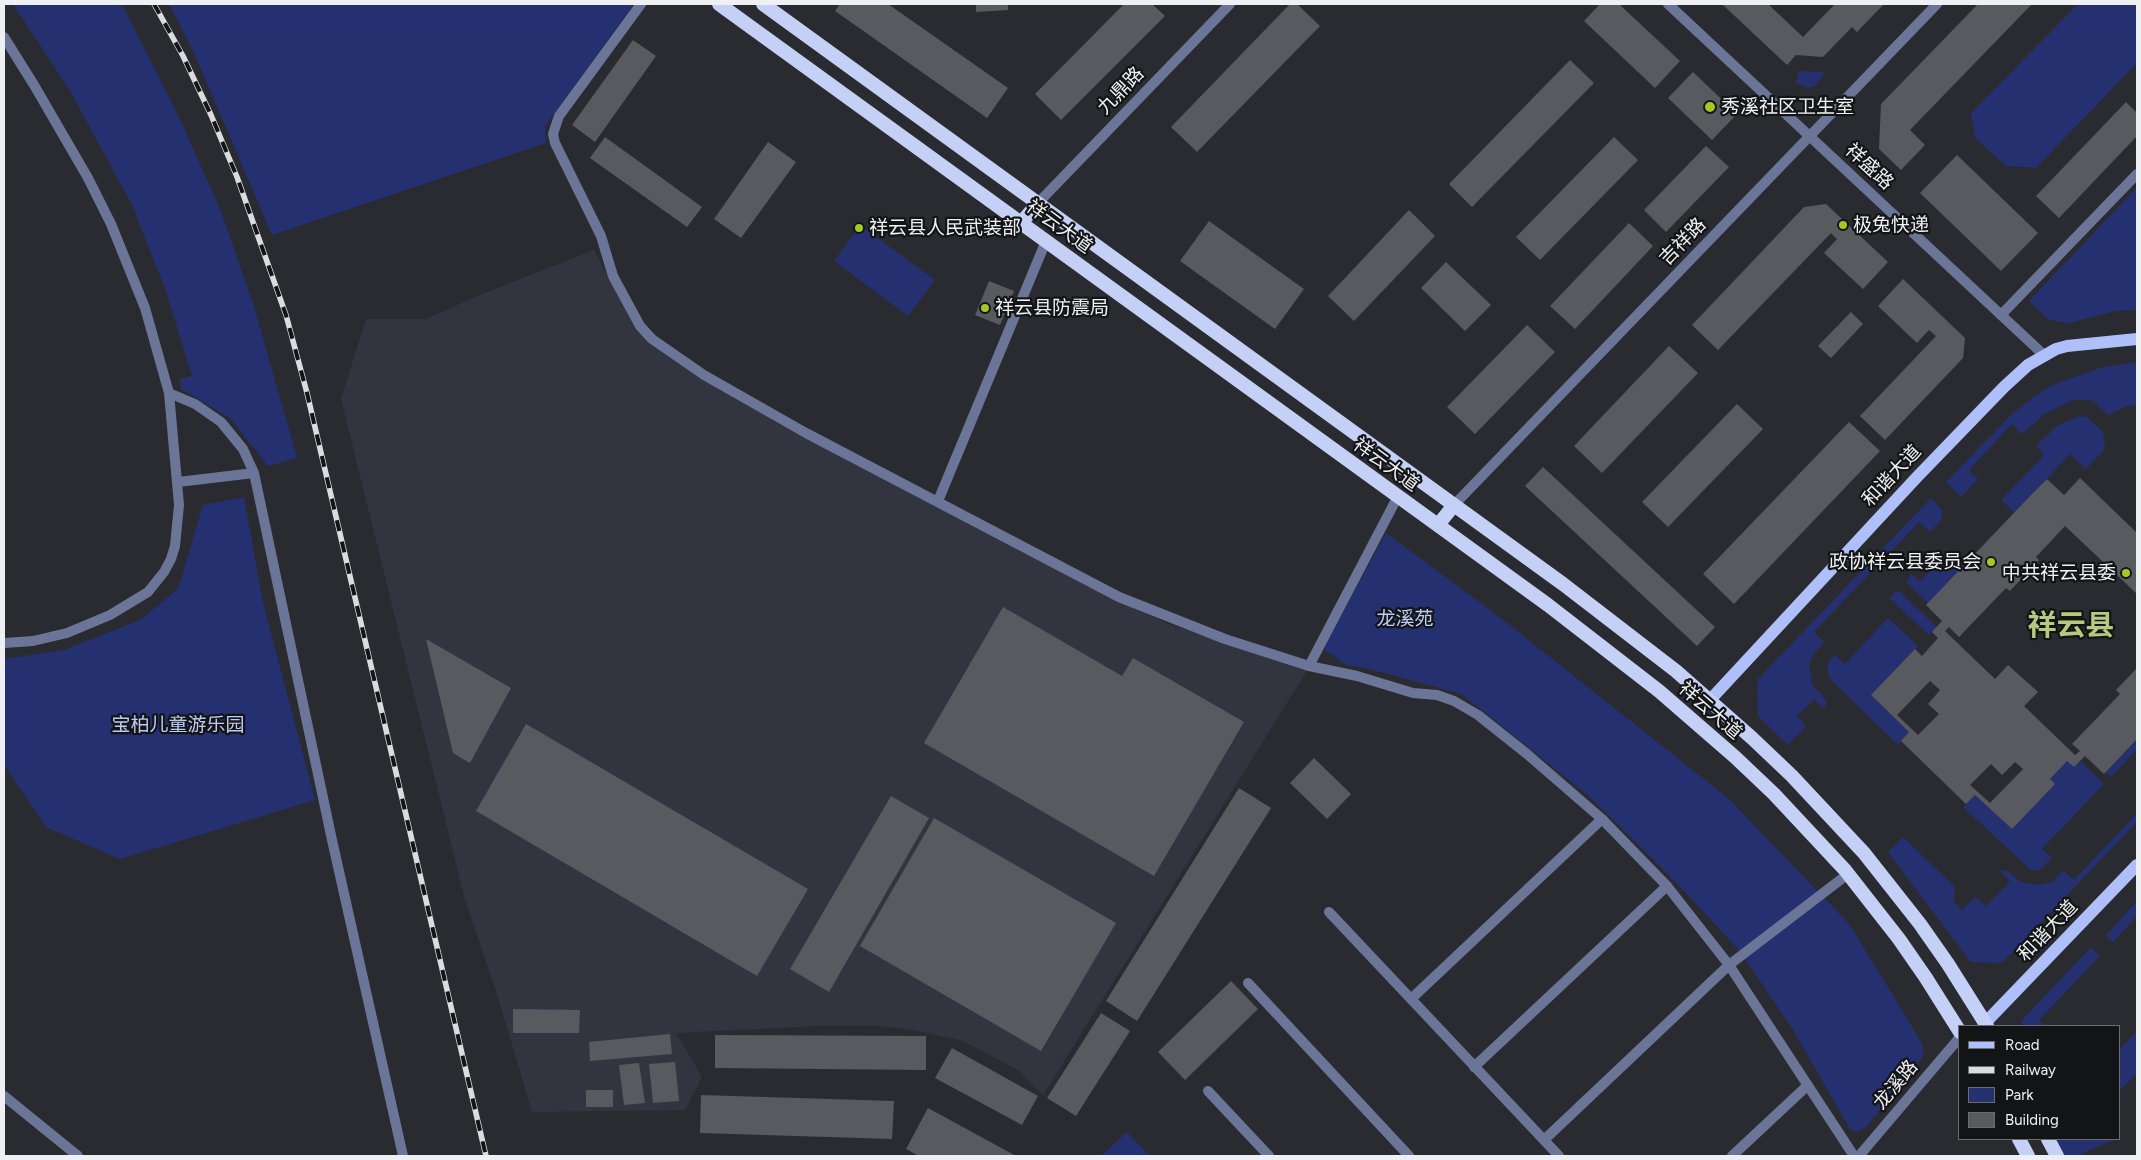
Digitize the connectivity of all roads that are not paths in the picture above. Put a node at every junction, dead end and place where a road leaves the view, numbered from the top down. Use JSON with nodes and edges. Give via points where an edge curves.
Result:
{"nodes":[{"id":1,"x":641,"y":4,"type":"edge"},
{"id":2,"x":719,"y":4,"type":"edge"},
{"id":3,"x":763,"y":4,"type":"edge"},
{"id":4,"x":1230,"y":4,"type":"edge"},
{"id":5,"x":1668,"y":4,"type":"edge"},
{"id":6,"x":1937,"y":4,"type":"edge"},
{"id":7,"x":4,"y":37,"type":"edge"},
{"id":8,"x":1810,"y":136,"type":"junction"},
{"id":9,"x":2137,"y":174,"type":"edge"},
{"id":10,"x":1038,"y":203,"type":"junction"},
{"id":11,"x":1021,"y":223,"type":"junction"},
{"id":12,"x":1046,"y":241,"type":"junction"},
{"id":13,"x":2002,"y":315,"type":"junction"},
{"id":14,"x":2137,"y":339,"type":"edge"},
{"id":15,"x":2045,"y":356,"type":"junction"},
{"id":16,"x":169,"y":393,"type":"junction"},
{"id":17,"x":254,"y":473,"type":"junction"},
{"id":18,"x":178,"y":482,"type":"junction"},
{"id":19,"x":1398,"y":496,"type":"junction"},
{"id":20,"x":938,"y":501,"type":"junction"},
{"id":21,"x":1454,"y":505,"type":"junction"},
{"id":22,"x":1438,"y":525,"type":"junction"},
{"id":23,"x":4,"y":643,"type":"edge"},
{"id":24,"x":1310,"y":666,"type":"junction"},
{"id":25,"x":1710,"y":700,"type":"junction"},
{"id":26,"x":1602,"y":820,"type":"junction"},
{"id":27,"x":2137,"y":865,"type":"edge"},
{"id":28,"x":1848,"y":874,"type":"junction"},
{"id":29,"x":1667,"y":886,"type":"junction"},
{"id":30,"x":1329,"y":912,"type":"dead end"},
{"id":31,"x":1729,"y":966,"type":"junction"},
{"id":32,"x":1248,"y":982,"type":"dead end"},
{"id":33,"x":1411,"y":999,"type":"junction"},
{"id":34,"x":1984,"y":1025,"type":"edge"},
{"id":35,"x":1958,"y":1029,"type":"edge"},
{"id":36,"x":1958,"y":1039,"type":"edge"},
{"id":37,"x":1474,"y":1067,"type":"junction"},
{"id":38,"x":1807,"y":1086,"type":"junction"},
{"id":39,"x":1208,"y":1091,"type":"dead end"},
{"id":40,"x":4,"y":1096,"type":"edge"},
{"id":41,"x":1544,"y":1140,"type":"junction"},
{"id":42,"x":2020,"y":1140,"type":"edge"},
{"id":43,"x":2049,"y":1140,"type":"edge"},
{"id":44,"x":78,"y":1156,"type":"edge"},
{"id":45,"x":403,"y":1156,"type":"edge"},
{"id":46,"x":1269,"y":1156,"type":"edge"},
{"id":47,"x":1410,"y":1156,"type":"edge"},
{"id":48,"x":1559,"y":1156,"type":"edge"},
{"id":49,"x":1732,"y":1156,"type":"edge"},
{"id":50,"x":1854,"y":1156,"type":"edge"},
{"id":51,"x":1859,"y":1156,"type":"edge"},
{"id":52,"x":2028,"y":1156,"type":"edge"},
{"id":53,"x":2057,"y":1156,"type":"edge"}],
"edges":[{"from":1,"to":20,"type":"street","via":[[558,116],[553,134],[601,236],[614,276],[640,326],[660,346],[704,375],[806,433]]},
{"from":2,"to":11,"type":"highway","name":"祥云大道"},
{"from":3,"to":10,"type":"highway","name":"祥云大道"},
{"from":4,"to":10,"type":"street","name":"九鼎路"},
{"from":5,"to":8,"type":"street","name":"祥盛路"},
{"from":6,"to":8,"type":"street","name":"吉祥路"},
{"from":7,"to":16,"type":"street","via":[[64,135],[111,224],[145,308]]},
{"from":8,"to":13,"type":"street","name":"祥盛路"},
{"from":8,"to":21,"type":"street","name":"吉祥路"},
{"from":9,"to":13,"type":"street"},
{"from":10,"to":11,"type":"highway"},
{"from":10,"to":21,"type":"highway","name":"祥云大道"},
{"from":11,"to":12,"type":"highway","name":"祥云大道"},
{"from":12,"to":19,"type":"highway","name":"祥云大道"},
{"from":12,"to":20,"type":"street"},
{"from":13,"to":15,"type":"street","name":"祥盛路"},
{"from":14,"to":15,"type":"main road","name":"和谐大道","via":[[2068,346]]},
{"from":15,"to":25,"type":"main road","name":"和谐大道","via":[[2028,365],[2004,387],[1917,476]]},
{"from":16,"to":17,"type":"street","via":[[194,404],[221,422],[243,449]]},
{"from":16,"to":18,"type":"street"},
{"from":17,"to":18,"type":"street"},
{"from":17,"to":45,"type":"street"},
{"from":18,"to":23,"type":"street","via":[[175,546],[164,572],[148,592],[110,615],[67,633],[33,641]]},
{"from":19,"to":22,"type":"highway","name":"祥云大道"},
{"from":19,"to":24,"type":"street"},
{"from":20,"to":24,"type":"street","via":[[1119,597],[1217,637]]},
{"from":21,"to":22,"type":"highway"},
{"from":21,"to":25,"type":"highway","name":"祥云大道","via":[[1624,630]]},
{"from":22,"to":28,"type":"highway","name":"祥云大道","via":[[1623,662],[1694,720],[1774,794]]},
{"from":24,"to":26,"type":"street","via":[[1414,693],[1437,695],[1465,706],[1527,754]]},
{"from":25,"to":34,"type":"highway","name":"祥云大道","via":[[1792,776],[1864,853],[1948,964]]},
{"from":26,"to":29,"type":"street"},
{"from":26,"to":33,"type":"street"},
{"from":27,"to":34,"type":"main road","name":"和谐大道"},
{"from":28,"to":31,"type":"street"},
{"from":28,"to":35,"type":"highway","name":"祥云大道","via":[[1900,939]]},
{"from":29,"to":31,"type":"street"},
{"from":29,"to":37,"type":"street"},
{"from":30,"to":33,"type":"street"},
{"from":31,"to":38,"type":"street"},
{"from":31,"to":41,"type":"street"},
{"from":32,"to":47,"type":"street"},
{"from":33,"to":37,"type":"street"},
{"from":36,"to":51,"type":"street","name":"龙溪路"},
{"from":37,"to":41,"type":"street"},
{"from":38,"to":49,"type":"street"},
{"from":38,"to":50,"type":"street"},
{"from":39,"to":46,"type":"street"},
{"from":40,"to":44,"type":"street"},
{"from":41,"to":48,"type":"street"},
{"from":42,"to":52,"type":"highway"},
{"from":43,"to":53,"type":"highway"}]}
